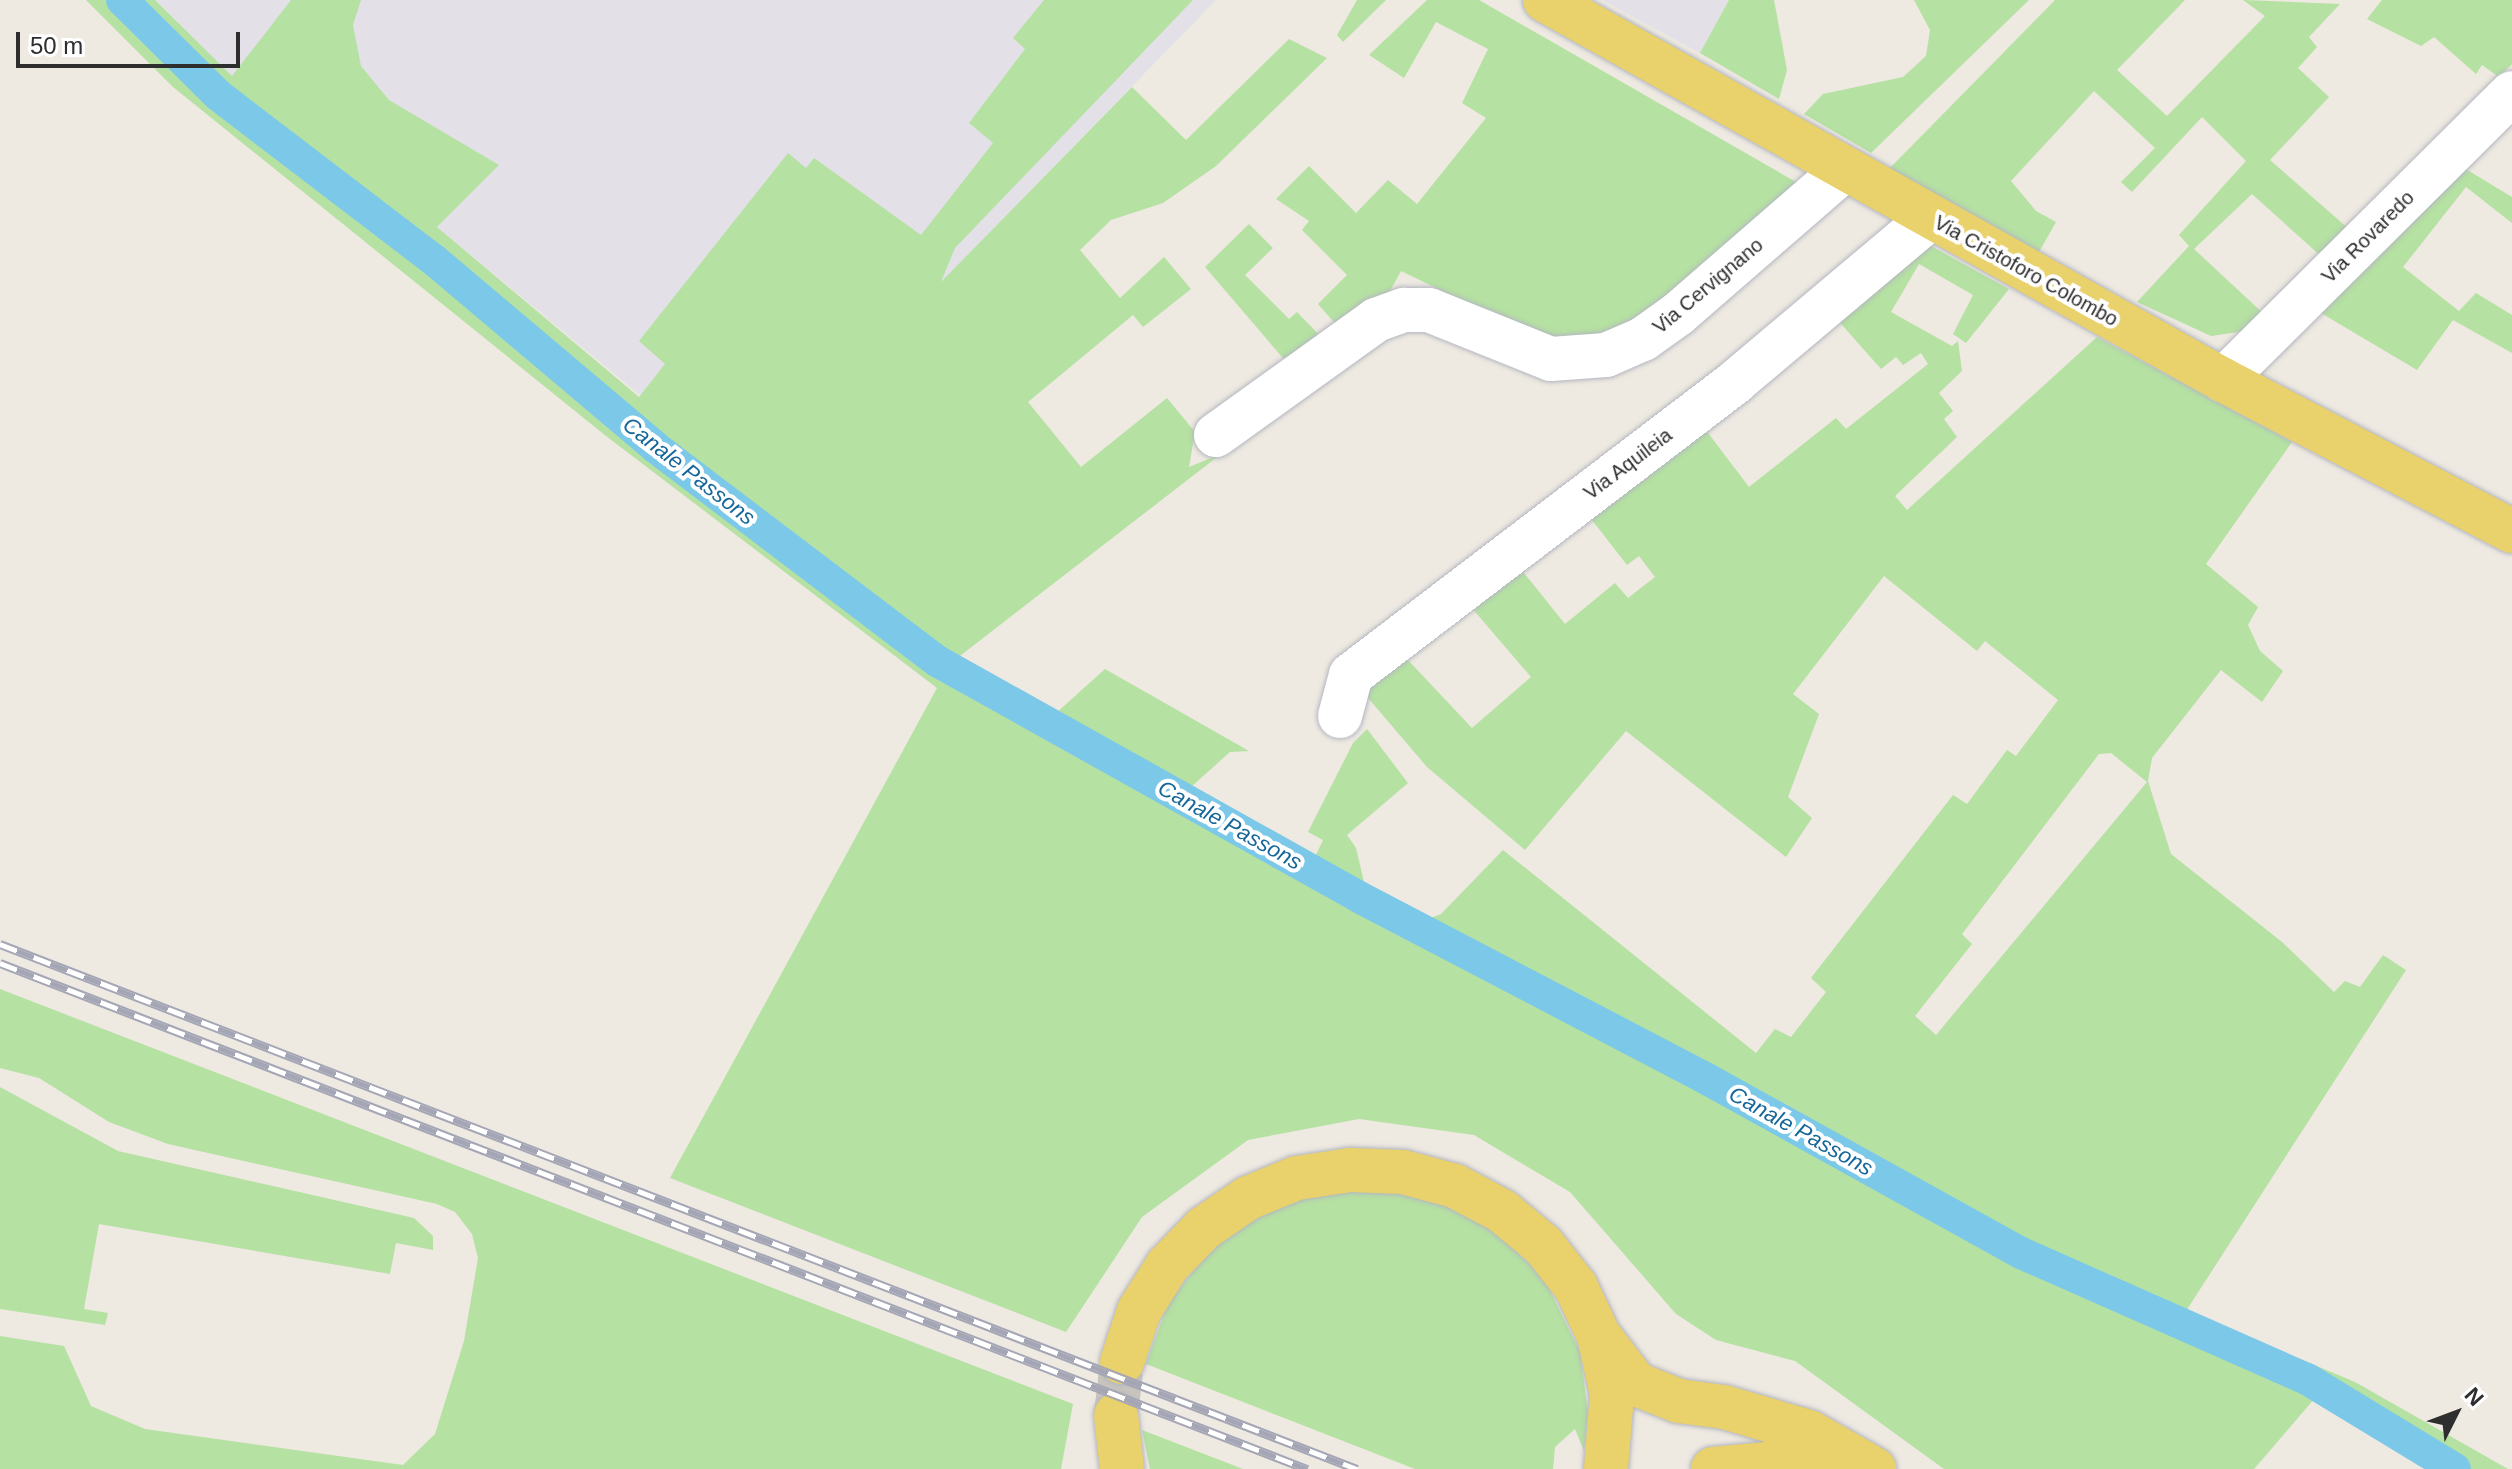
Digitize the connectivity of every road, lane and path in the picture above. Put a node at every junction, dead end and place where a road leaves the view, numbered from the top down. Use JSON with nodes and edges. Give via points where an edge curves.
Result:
{"nodes":[{"id":1,"x":1545,"y":0,"type":"edge"},
{"id":2,"x":2512,"y":93,"type":"edge"},
{"id":3,"x":1845,"y":169,"type":"junction"},
{"id":4,"x":1930,"y":218,"type":"junction"},
{"id":5,"x":2223,"y":380,"type":"junction"},
{"id":6,"x":1216,"y":435,"type":"dead end"},
{"id":7,"x":2512,"y":531,"type":"edge"},
{"id":8,"x":1340,"y":716,"type":"dead end"},
{"id":9,"x":1599,"y":1336,"type":"junction"},
{"id":10,"x":1122,"y":1362,"type":"tunnel mouth"},
{"id":11,"x":1116,"y":1415,"type":"tunnel mouth"},
{"id":12,"x":1122,"y":1469,"type":"edge"},
{"id":13,"x":1606,"y":1469,"type":"edge"},
{"id":14,"x":1713,"y":1469,"type":"edge"},
{"id":15,"x":1826,"y":1469,"type":"edge"},
{"id":16,"x":1874,"y":1469,"type":"edge"}],
"edges":[{"from":1,"to":3,"type":"main road","name":"Via Cristoforo Colombo"},
{"from":2,"to":5,"type":"street","name":"Via Rovaredo"},
{"from":3,"to":4,"type":"main road","name":"Via Cristoforo Colombo"},
{"from":3,"to":6,"type":"street","name":"Via Cervignano","via":[[1678,314],[1619,349],[1551,359],[1429,310],[1404,310],[1376,320]]},
{"from":4,"to":5,"type":"main road","name":"Via Cristoforo Colombo"},
{"from":4,"to":8,"type":"street","name":"Via Aquileia","via":[[1734,383],[1351,675]]},
{"from":5,"to":7,"type":"main road","name":"Via Cristoforo Colombo"},
{"from":9,"to":10,"type":"main road","via":[[1576,1287],[1543,1245],[1502,1211],[1455,1186],[1403,1172],[1350,1170],[1285,1183],[1248,1198],[1204,1228],[1160,1277],[1139,1311]]},
{"from":9,"to":13,"type":"main road","via":[[1612,1394]]},
{"from":9,"to":16,"type":"main road","via":[[1636,1384],[1679,1401],[1724,1407],[1809,1432]]},
{"from":11,"to":12,"type":"main road"},
{"from":14,"to":15,"type":"main road","via":[[1801,1461]]}]}
